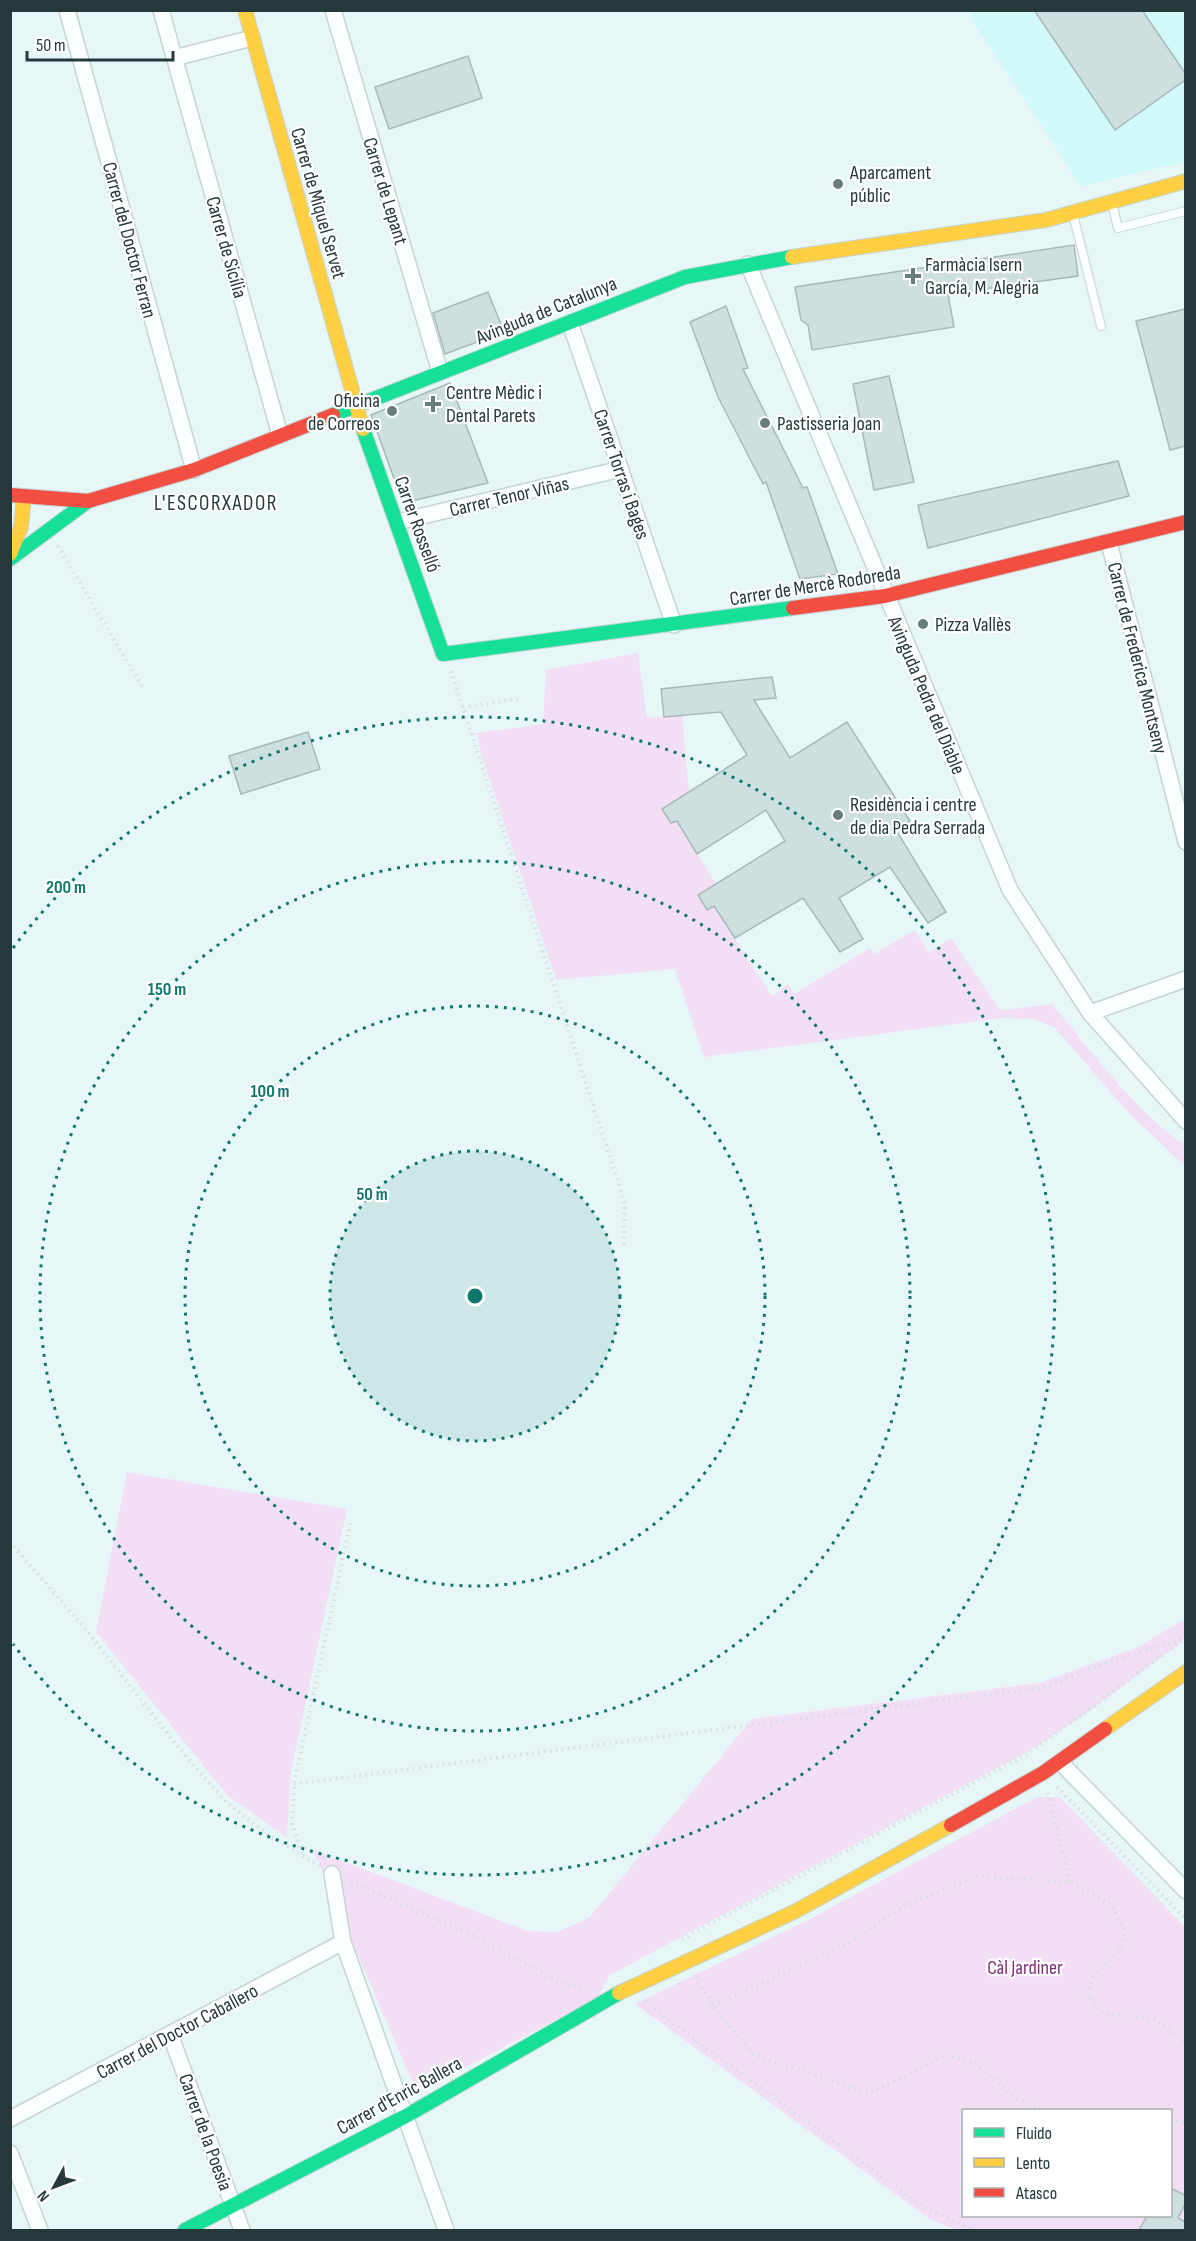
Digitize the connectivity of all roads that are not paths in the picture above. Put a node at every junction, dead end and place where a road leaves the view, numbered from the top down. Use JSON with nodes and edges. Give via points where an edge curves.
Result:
{"nodes":[{"id":1,"x":67,"y":10,"type":"edge"},
{"id":2,"x":161,"y":10,"type":"edge"},
{"id":3,"x":245,"y":10,"type":"edge"},
{"id":4,"x":333,"y":10,"type":"edge"},
{"id":5,"x":252,"y":38,"type":"junction"},
{"id":6,"x":174,"y":58,"type":"junction"},
{"id":7,"x":1185,"y":181,"type":"edge"},
{"id":8,"x":1111,"y":202,"type":"junction"},
{"id":9,"x":1185,"y":211,"type":"edge"},
{"id":10,"x":1072,"y":213,"type":"junction"},
{"id":11,"x":748,"y":264,"type":"junction"},
{"id":12,"x":570,"y":322,"type":"junction"},
{"id":13,"x":1101,"y":326,"type":"dead end"},
{"id":14,"x":440,"y":372,"type":"junction"},
{"id":15,"x":356,"y":407,"type":"junction"},
{"id":16,"x":280,"y":435,"type":"junction"},
{"id":17,"x":621,"y":469,"type":"junction"},
{"id":18,"x":194,"y":470,"type":"junction"},
{"id":19,"x":17,"y":496,"type":"edge"},
{"id":20,"x":88,"y":501,"type":"junction"},
{"id":21,"x":10,"y":516,"type":"edge"},
{"id":22,"x":397,"y":522,"type":"junction"},
{"id":23,"x":1185,"y":522,"type":"edge"},
{"id":24,"x":1109,"y":543,"type":"junction"},
{"id":25,"x":10,"y":554,"type":"edge"},
{"id":26,"x":10,"y":559,"type":"edge"},
{"id":27,"x":885,"y":596,"type":"junction"},
{"id":28,"x":674,"y":625,"type":"junction"},
{"id":29,"x":443,"y":654,"type":"joint"},
{"id":30,"x":1185,"y":842,"type":"edge"},
{"id":31,"x":1185,"y":979,"type":"edge"},
{"id":32,"x":1090,"y":1013,"type":"junction"},
{"id":33,"x":1185,"y":1121,"type":"edge"},
{"id":34,"x":1185,"y":1672,"type":"edge"},
{"id":35,"x":1061,"y":1763,"type":"junction"},
{"id":36,"x":332,"y":1874,"type":"road end"},
{"id":37,"x":1185,"y":1891,"type":"edge"},
{"id":38,"x":343,"y":1942,"type":"junction"},
{"id":39,"x":170,"y":2034,"type":"junction"},
{"id":40,"x":405,"y":2116,"type":"junction"},
{"id":41,"x":10,"y":2120,"type":"edge"},
{"id":42,"x":10,"y":2153,"type":"edge"},
{"id":43,"x":233,"y":2205,"type":"junction"},
{"id":44,"x":39,"y":2230,"type":"edge"},
{"id":45,"x":185,"y":2230,"type":"edge"},
{"id":46,"x":242,"y":2230,"type":"edge"},
{"id":47,"x":446,"y":2230,"type":"edge"}],
"edges":[{"from":1,"to":18,"type":"street","name":"Carrer del Doctor Ferran"},
{"from":2,"to":6,"type":"street","name":"Carrer de Sicília"},
{"from":3,"to":5,"type":"street","name":"Carrer de Miquel Servet"},
{"from":4,"to":14,"type":"street","name":"Carrer de Lepant"},
{"from":5,"to":6,"type":"street"},
{"from":5,"to":15,"type":"street","name":"Carrer de Miquel Servet"},
{"from":6,"to":16,"type":"street","name":"Carrer de Sicília"},
{"from":7,"to":8,"type":"street","name":"Avinguda de Catalunya"},
{"from":8,"to":9,"type":"lane","via":[[1118,228]]},
{"from":8,"to":10,"type":"street","name":"Avinguda de Catalunya"},
{"from":10,"to":11,"type":"street","name":"Avinguda de Catalunya"},
{"from":10,"to":13,"type":"lane"},
{"from":11,"to":12,"type":"street","name":"Avinguda de Catalunya","via":[[675,280]]},
{"from":11,"to":27,"type":"street","name":"Avinguda Pedra del Diable"},
{"from":12,"to":14,"type":"street","name":"Avinguda de Catalunya"},
{"from":12,"to":17,"type":"street","name":"Carrer Torras i Bages"},
{"from":14,"to":15,"type":"street","name":"Avinguda de Catalunya"},
{"from":15,"to":16,"type":"street","name":"Avinguda de Catalunya"},
{"from":15,"to":22,"type":"street","name":"Carrer Rosselló"},
{"from":16,"to":18,"type":"street","name":"Avinguda de Catalunya"},
{"from":17,"to":22,"type":"street","name":"Carrer Tenor Viñas"},
{"from":17,"to":28,"type":"street","name":"Carrer Torras i Bages"},
{"from":18,"to":20,"type":"street","name":"Avinguda de Catalunya"},
{"from":19,"to":20,"type":"street","name":"Avinguda de Catalunya"},
{"from":19,"to":21,"type":"street"},
{"from":19,"to":25,"type":"street","via":[[21,526]]},
{"from":20,"to":26,"type":"street"},
{"from":22,"to":29,"type":"street","name":"Carrer Rosselló"},
{"from":23,"to":24,"type":"street","name":"Carrer de Mercè Rodoreda"},
{"from":24,"to":27,"type":"street","name":"Carrer de Mercè Rodoreda"},
{"from":24,"to":30,"type":"street","name":"Carrer de Frederica Montseny"},
{"from":27,"to":28,"type":"street","name":"Carrer de Mercè Rodoreda"},
{"from":27,"to":32,"type":"street","name":"Avinguda Pedra del Diable","via":[[1010,890]]},
{"from":28,"to":29,"type":"street","name":"Carrer de Mercè Rodoreda"},
{"from":31,"to":32,"type":"street"},
{"from":32,"to":33,"type":"street","name":"Avinguda Pedra del Diable"},
{"from":34,"to":35,"type":"street","name":"Carrer d'Enric Ballera"},
{"from":35,"to":37,"type":"street"},
{"from":35,"to":40,"type":"street","name":"Carrer d'Enric Ballera","via":[[796,1911],[629,1987]]},
{"from":36,"to":38,"type":"street"},
{"from":38,"to":39,"type":"street","name":"Carrer del Doctor Caballero"},
{"from":38,"to":40,"type":"street"},
{"from":39,"to":41,"type":"street","name":"Carrer del Doctor Caballero"},
{"from":39,"to":43,"type":"street","name":"Carrer de la Poesia"},
{"from":40,"to":43,"type":"street","name":"Carrer d'Enric Ballera"},
{"from":40,"to":47,"type":"street"},
{"from":42,"to":44,"type":"street"},
{"from":43,"to":45,"type":"street","name":"Carrer d'Enric Ballera"},
{"from":43,"to":46,"type":"street","name":"Carrer de la Poesia"}]}
